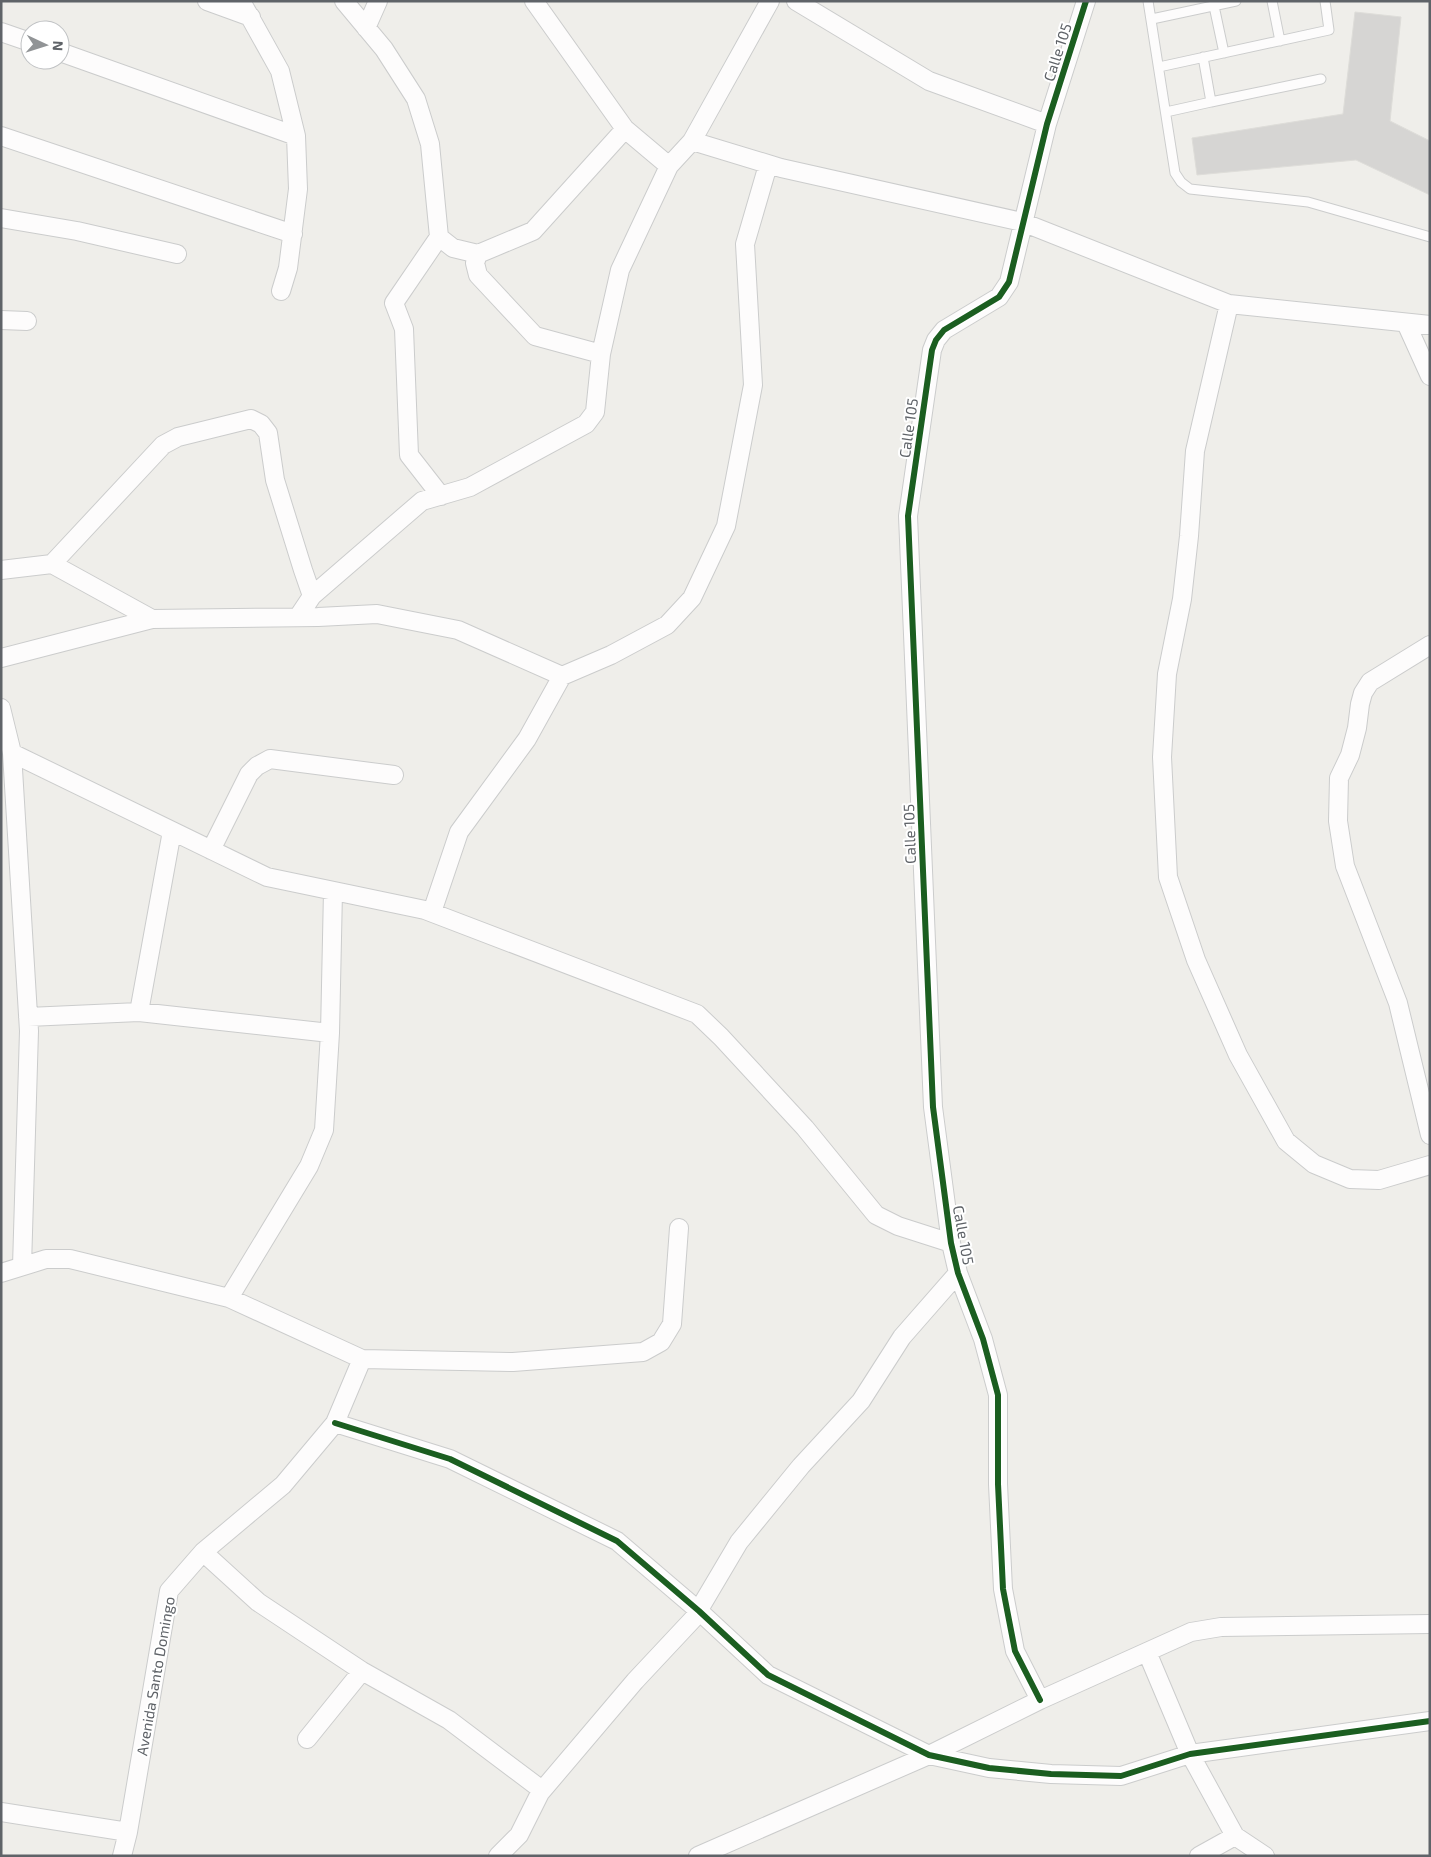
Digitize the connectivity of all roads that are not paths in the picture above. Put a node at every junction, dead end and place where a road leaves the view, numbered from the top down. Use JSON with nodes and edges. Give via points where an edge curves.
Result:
{"nodes":[{"id":1,"x":207,"y":1,"type":"edge"},
{"id":2,"x":241,"y":1,"type":"edge"},
{"id":3,"x":344,"y":1,"type":"edge"},
{"id":4,"x":378,"y":1,"type":"edge"},
{"id":5,"x":534,"y":1,"type":"edge"},
{"id":6,"x":770,"y":1,"type":"edge"},
{"id":7,"x":796,"y":1,"type":"edge"},
{"id":8,"x":1086,"y":1,"type":"edge"},
{"id":9,"x":1148,"y":1,"type":"edge"},
{"id":10,"x":1236,"y":1,"type":"edge"},
{"id":11,"x":1272,"y":1,"type":"edge"},
{"id":12,"x":1325,"y":1,"type":"edge"},
{"id":13,"x":1214,"y":6,"type":"junction"},
{"id":14,"x":251,"y":17,"type":"junction"},
{"id":15,"x":1152,"y":19,"type":"junction"},
{"id":16,"x":366,"y":28,"type":"junction"},
{"id":17,"x":1,"y":32,"type":"edge"},
{"id":18,"x":20,"y":39,"type":"edge"},
{"id":19,"x":1280,"y":40,"type":"junction"},
{"id":20,"x":1224,"y":53,"type":"junction"},
{"id":21,"x":70,"y":56,"type":"edge"},
{"id":22,"x":1203,"y":57,"type":"junction"},
{"id":23,"x":1159,"y":67,"type":"junction"},
{"id":24,"x":1321,"y":79,"type":"dead end"},
{"id":25,"x":1211,"y":102,"type":"junction"},
{"id":26,"x":1166,"y":112,"type":"junction"},
{"id":27,"x":1046,"y":124,"type":"junction"},
{"id":28,"x":625,"y":129,"type":"junction"},
{"id":29,"x":1,"y":136,"type":"edge"},
{"id":30,"x":296,"y":136,"type":"junction"},
{"id":31,"x":692,"y":141,"type":"junction"},
{"id":32,"x":768,"y":165,"type":"junction"},
{"id":33,"x":670,"y":166,"type":"junction"},
{"id":34,"x":1,"y":218,"type":"edge"},
{"id":35,"x":1022,"y":222,"type":"junction"},
{"id":36,"x":293,"y":234,"type":"junction"},
{"id":37,"x":1430,"y":236,"type":"edge"},
{"id":38,"x":439,"y":237,"type":"junction"},
{"id":39,"x":177,"y":254,"type":"dead end"},
{"id":40,"x":478,"y":254,"type":"junction"},
{"id":41,"x":281,"y":291,"type":"dead end"},
{"id":42,"x":1229,"y":304,"type":"junction"},
{"id":43,"x":1,"y":320,"type":"edge"},
{"id":44,"x":28,"y":321,"type":"dead end"},
{"id":45,"x":1406,"y":323,"type":"junction"},
{"id":46,"x":1430,"y":325,"type":"edge"},
{"id":47,"x":601,"y":354,"type":"junction"},
{"id":48,"x":1430,"y":376,"type":"edge"},
{"id":49,"x":441,"y":496,"type":"junction"},
{"id":50,"x":52,"y":564,"type":"junction"},
{"id":51,"x":1,"y":570,"type":"edge"},
{"id":52,"x":312,"y":596,"type":"junction"},
{"id":53,"x":298,"y":617,"type":"junction"},
{"id":54,"x":152,"y":619,"type":"junction"},
{"id":55,"x":1430,"y":645,"type":"edge"},
{"id":56,"x":1,"y":658,"type":"edge"},
{"id":57,"x":562,"y":676,"type":"junction"},
{"id":58,"x":1,"y":708,"type":"edge"},
{"id":59,"x":12,"y":753,"type":"junction"},
{"id":60,"x":394,"y":775,"type":"dead end"},
{"id":61,"x":172,"y":831,"type":"junction"},
{"id":62,"x":211,"y":850,"type":"junction"},
{"id":63,"x":333,"y":891,"type":"junction"},
{"id":64,"x":432,"y":912,"type":"junction"},
{"id":65,"x":139,"y":1012,"type":"junction"},
{"id":66,"x":28,"y":1018,"type":"junction"},
{"id":67,"x":330,"y":1033,"type":"junction"},
{"id":68,"x":1430,"y":1135,"type":"edge"},
{"id":69,"x":1430,"y":1165,"type":"edge"},
{"id":70,"x":680,"y":1228,"type":"dead end"},
{"id":71,"x":951,"y":1243,"type":"junction"},
{"id":72,"x":22,"y":1266,"type":"junction"},
{"id":73,"x":1,"y":1273,"type":"edge"},
{"id":74,"x":958,"y":1273,"type":"junction"},
{"id":75,"x":230,"y":1298,"type":"junction"},
{"id":76,"x":362,"y":1359,"type":"junction"},
{"id":77,"x":335,"y":1423,"type":"junction"},
{"id":78,"x":203,"y":1552,"type":"junction"},
{"id":79,"x":699,"y":1611,"type":"junction"},
{"id":80,"x":1430,"y":1624,"type":"edge"},
{"id":81,"x":1147,"y":1652,"type":"junction"},
{"id":82,"x":362,"y":1671,"type":"junction"},
{"id":83,"x":1040,"y":1700,"type":"junction"},
{"id":84,"x":1430,"y":1721,"type":"edge"},
{"id":85,"x":307,"y":1739,"type":"dead end"},
{"id":86,"x":1190,"y":1754,"type":"junction"},
{"id":87,"x":929,"y":1755,"type":"junction"},
{"id":88,"x":542,"y":1790,"type":"junction"},
{"id":89,"x":1,"y":1812,"type":"edge"},
{"id":90,"x":128,"y":1832,"type":"junction"},
{"id":91,"x":1235,"y":1836,"type":"junction"},
{"id":92,"x":122,"y":1856,"type":"edge"},
{"id":93,"x":498,"y":1856,"type":"edge"},
{"id":94,"x":698,"y":1856,"type":"edge"},
{"id":95,"x":1199,"y":1856,"type":"edge"},
{"id":96,"x":1265,"y":1856,"type":"edge"}],
"edges":[{"from":1,"to":14,"type":"street"},
{"from":2,"to":14,"type":"street"},
{"from":3,"to":16,"type":"street"},
{"from":4,"to":16,"type":"street"},
{"from":5,"to":28,"type":"street"},
{"from":6,"to":31,"type":"street"},
{"from":7,"to":27,"type":"street","via":[[929,82]]},
{"from":8,"to":27,"type":"street","name":"Calle 105"},
{"from":9,"to":15,"type":"lane"},
{"from":10,"to":13,"type":"lane"},
{"from":11,"to":19,"type":"lane"},
{"from":12,"to":19,"type":"lane","via":[[1330,30]]},
{"from":13,"to":15,"type":"lane"},
{"from":13,"to":20,"type":"lane"},
{"from":14,"to":30,"type":"street","via":[[280,71]]},
{"from":15,"to":23,"type":"lane"},
{"from":16,"to":38,"type":"street","via":[[384,49],[416,99],[430,144]]},
{"from":17,"to":18,"type":"street"},
{"from":19,"to":20,"type":"lane"},
{"from":20,"to":22,"type":"lane"},
{"from":21,"to":30,"type":"street"},
{"from":22,"to":23,"type":"lane"},
{"from":22,"to":25,"type":"lane"},
{"from":23,"to":26,"type":"lane"},
{"from":24,"to":25,"type":"lane"},
{"from":25,"to":26,"type":"lane"},
{"from":26,"to":37,"type":"lane","via":[[1174,173],[1190,189],[1308,202]]},
{"from":27,"to":35,"type":"street","name":"Calle 105"},
{"from":28,"to":33,"type":"street"},
{"from":28,"to":40,"type":"street","via":[[533,231]]},
{"from":29,"to":36,"type":"street"},
{"from":30,"to":36,"type":"street","via":[[298,189]]},
{"from":31,"to":32,"type":"street"},
{"from":31,"to":33,"type":"street"},
{"from":32,"to":35,"type":"street"},
{"from":32,"to":57,"type":"street","via":[[745,244],[753,386],[726,526],[692,598],[667,625],[611,655]]},
{"from":33,"to":47,"type":"street","via":[[620,270]]},
{"from":34,"to":39,"type":"street","via":[[78,231]]},
{"from":35,"to":42,"type":"street"},
{"from":35,"to":71,"type":"street","name":"Calle 105","via":[[1009,282],[999,296],[944,330],[932,350],[908,516],[933,1107]]},
{"from":36,"to":41,"type":"street"},
{"from":38,"to":40,"type":"street","via":[[453,248]]},
{"from":38,"to":49,"type":"street","via":[[394,303],[404,329],[409,455]]},
{"from":40,"to":47,"type":"street","via":[[475,263],[478,275],[535,336]]},
{"from":42,"to":45,"type":"street"},
{"from":42,"to":69,"type":"street","via":[[1195,450],[1182,599],[1167,674],[1162,756],[1168,877],[1196,960],[1226,1029],[1286,1141],[1314,1164],[1350,1179],[1379,1180]]},
{"from":43,"to":44,"type":"street"},
{"from":45,"to":46,"type":"street"},
{"from":45,"to":48,"type":"street"},
{"from":47,"to":49,"type":"street","via":[[594,412],[586,424],[470,487]]},
{"from":49,"to":52,"type":"street","via":[[422,501]]},
{"from":50,"to":51,"type":"street"},
{"from":50,"to":52,"type":"street","via":[[163,445],[178,437],[251,419],[268,433],[276,480]]},
{"from":50,"to":54,"type":"street"},
{"from":52,"to":53,"type":"street"},
{"from":53,"to":54,"type":"street"},
{"from":53,"to":57,"type":"street","via":[[377,614],[458,630]]},
{"from":54,"to":56,"type":"street"},
{"from":55,"to":68,"type":"street","via":[[1370,682],[1363,693],[1350,755],[1339,778],[1338,821],[1345,866],[1398,1003]]},
{"from":57,"to":64,"type":"street","via":[[527,739],[459,832]]},
{"from":58,"to":59,"type":"street"},
{"from":59,"to":61,"type":"street"},
{"from":59,"to":66,"type":"street"},
{"from":60,"to":62,"type":"street","via":[[270,759],[248,774]]},
{"from":61,"to":62,"type":"street"},
{"from":61,"to":65,"type":"street"},
{"from":62,"to":63,"type":"street","via":[[267,877]]},
{"from":63,"to":64,"type":"street"},
{"from":63,"to":67,"type":"street"},
{"from":64,"to":71,"type":"street","via":[[697,1014],[805,1128],[876,1215],[898,1226]]},
{"from":65,"to":66,"type":"street"},
{"from":65,"to":67,"type":"street"},
{"from":66,"to":72,"type":"street"},
{"from":67,"to":75,"type":"street","via":[[324,1130],[309,1166]]},
{"from":70,"to":76,"type":"street","via":[[672,1324],[661,1342],[643,1352],[513,1362]]},
{"from":71,"to":74,"type":"street","name":"Calle 105"},
{"from":72,"to":73,"type":"street"},
{"from":72,"to":75,"type":"street","via":[[46,1259],[70,1259]]},
{"from":74,"to":79,"type":"street","via":[[902,1337],[861,1401],[801,1466],[739,1542]]},
{"from":74,"to":83,"type":"street","name":"Calle 105","via":[[984,1339],[998,1395],[1003,1590],[1015,1651]]},
{"from":75,"to":76,"type":"street"},
{"from":76,"to":77,"type":"street","name":"Avenida Santo Domingo"},
{"from":77,"to":78,"type":"street","name":"Avenida Santo Domingo","via":[[282,1485]]},
{"from":77,"to":79,"type":"street","via":[[450,1459],[616,1540]]},
{"from":78,"to":82,"type":"street","via":[[258,1602]]},
{"from":78,"to":90,"type":"street","name":"Avenida Santo Domingo","via":[[169,1590]]},
{"from":79,"to":87,"type":"street","via":[[768,1675]]},
{"from":79,"to":88,"type":"street"},
{"from":80,"to":81,"type":"street","via":[[1221,1627],[1191,1632]]},
{"from":81,"to":83,"type":"street"},
{"from":81,"to":86,"type":"street"},
{"from":82,"to":85,"type":"street"},
{"from":82,"to":88,"type":"street","via":[[449,1720]]},
{"from":83,"to":87,"type":"street"},
{"from":84,"to":86,"type":"street"},
{"from":86,"to":87,"type":"street","via":[[1121,1776],[998,1769]]},
{"from":86,"to":91,"type":"street"},
{"from":87,"to":94,"type":"street"},
{"from":88,"to":93,"type":"street","via":[[519,1835]]},
{"from":89,"to":90,"type":"street"},
{"from":90,"to":92,"type":"street","name":"Avenida Santo Domingo"},
{"from":91,"to":95,"type":"street"},
{"from":91,"to":96,"type":"street"}]}
